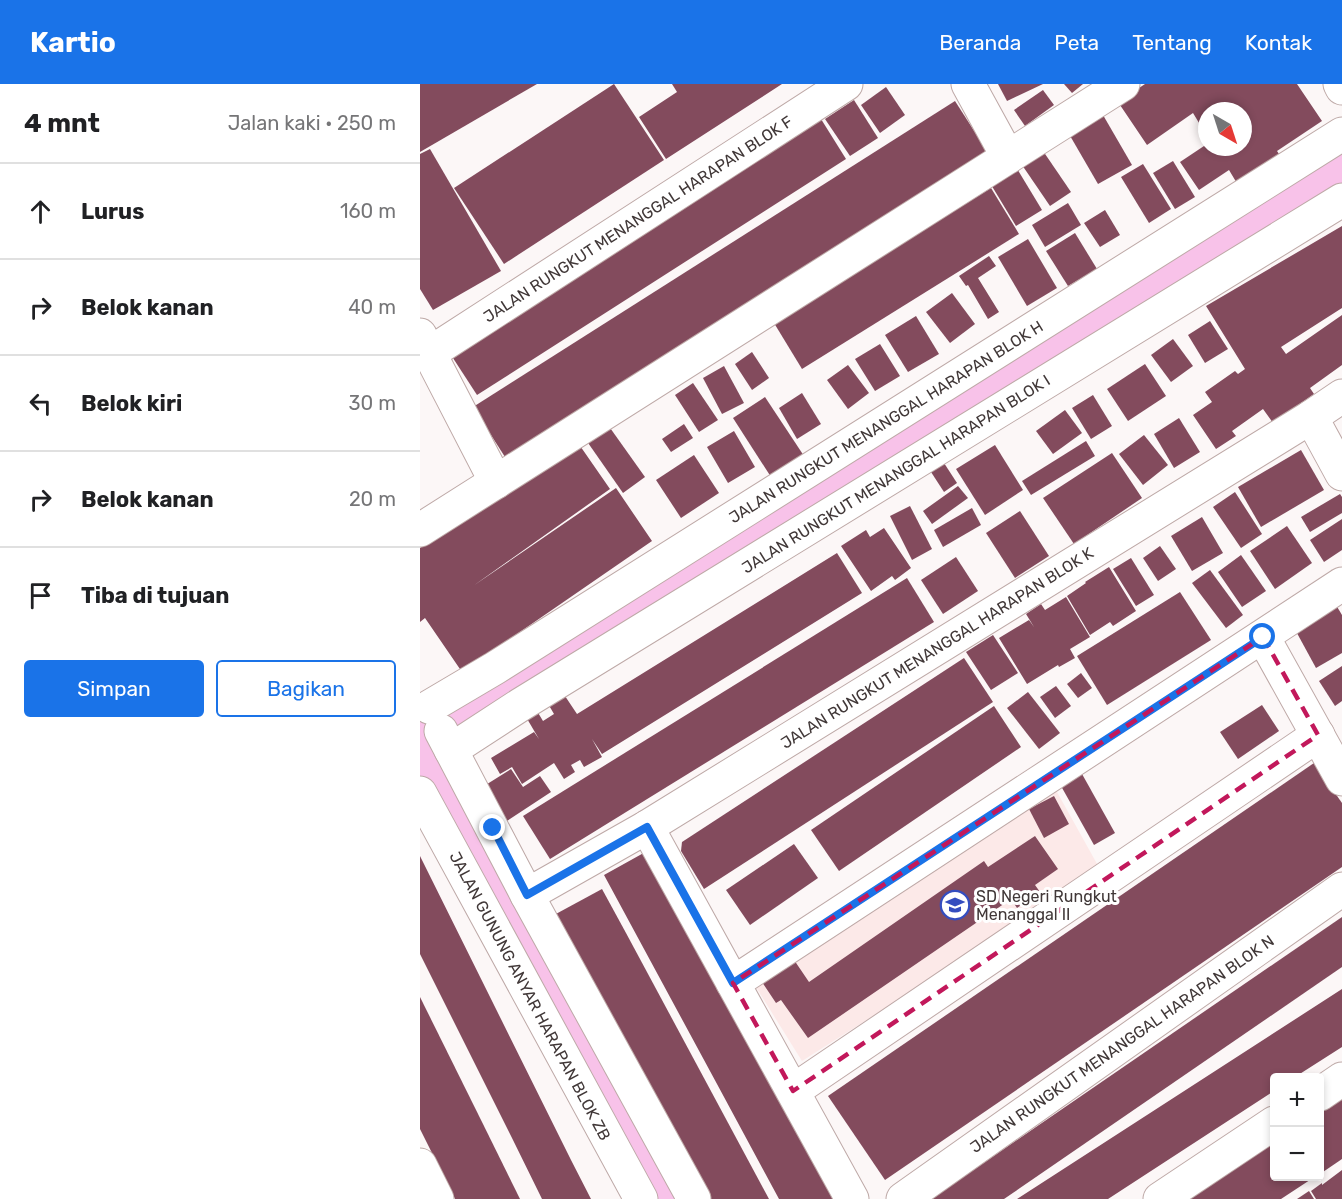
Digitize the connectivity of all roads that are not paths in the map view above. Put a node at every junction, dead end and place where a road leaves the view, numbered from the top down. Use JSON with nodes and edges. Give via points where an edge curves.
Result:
{"nodes":[{"id":1,"x":846,"y":84,"type":"edge"},
{"id":2,"x":968,"y":84,"type":"edge"},
{"id":3,"x":1123,"y":84,"type":"edge"},
{"id":4,"x":1340,"y":84,"type":"edge"},
{"id":5,"x":1342,"y":88,"type":"edge"},
{"id":6,"x":1342,"y":134,"type":"edge"},
{"id":7,"x":1008,"y":157,"type":"junction"},
{"id":8,"x":1342,"y":200,"type":"edge"},
{"id":9,"x":425,"y":344,"type":"edge"},
{"id":10,"x":1342,"y":396,"type":"edge"},
{"id":11,"x":1311,"y":417,"type":"junction"},
{"id":12,"x":1342,"y":474,"type":"edge"},
{"id":13,"x":496,"y":482,"type":"junction"},
{"id":14,"x":420,"y":530,"type":"edge"},
{"id":15,"x":1342,"y":584,"type":"edge"},
{"id":16,"x":1263,"y":637,"type":"junction"},
{"id":17,"x":436,"y":721,"type":"edge"},
{"id":18,"x":1318,"y":735,"type":"junction"},
{"id":19,"x":1342,"y":779,"type":"edge"},
{"id":20,"x":420,"y":793,"type":"edge"},
{"id":21,"x":647,"y":827,"type":"junction"},
{"id":22,"x":1342,"y":889,"type":"edge"},
{"id":23,"x":527,"y":895,"type":"junction"},
{"id":24,"x":733,"y":983,"type":"junction"},
{"id":25,"x":1342,"y":1079,"type":"edge"},
{"id":26,"x":793,"y":1091,"type":"junction"},
{"id":27,"x":1324,"y":1091,"type":"edge"},
{"id":28,"x":1270,"y":1127,"type":"edge"},
{"id":29,"x":420,"y":1165,"type":"edge"},
{"id":30,"x":437,"y":1199,"type":"edge"},
{"id":31,"x":641,"y":1199,"type":"edge"},
{"id":32,"x":694,"y":1199,"type":"edge"},
{"id":33,"x":852,"y":1199,"type":"edge"},
{"id":34,"x":903,"y":1199,"type":"edge"},
{"id":35,"x":1160,"y":1199,"type":"edge"}],
"edges":[{"from":1,"to":9,"type":"street","name":"JALAN RUNGKUT MENANGGAL HARAPAN BLOK F"},
{"from":2,"to":7,"type":"street"},
{"from":3,"to":7,"type":"street"},
{"from":4,"to":5,"type":"street"},
{"from":6,"to":17,"type":"street","name":"JALAN RUNGKUT MENANGGAL HARAPAN BLOK H","via":[[495,668]]},
{"from":7,"to":13,"type":"street"},
{"from":8,"to":17,"type":"street","name":"JALAN RUNGKUT MENANGGAL HARAPAN BLOK I","via":[[531,699]]},
{"from":9,"to":13,"type":"street"},
{"from":10,"to":11,"type":"street","name":"JALAN RUNGKUT MENANGGAL HARAPAN BLOK K"},
{"from":11,"to":12,"type":"street"},
{"from":11,"to":21,"type":"street","name":"JALAN RUNGKUT MENANGGAL HARAPAN BLOK K"},
{"from":13,"to":14,"type":"street"},
{"from":15,"to":16,"type":"street"},
{"from":16,"to":18,"type":"street"},
{"from":16,"to":24,"type":"street"},
{"from":17,"to":23,"type":"street"},
{"from":18,"to":19,"type":"street"},
{"from":18,"to":26,"type":"street"},
{"from":20,"to":31,"type":"street","name":"JALAN GUNUNG ANYAR HARAPAN BLOK ZB"},
{"from":21,"to":23,"type":"street","name":"JALAN RUNGKUT MENANGGAL HARAPAN BLOK K"},
{"from":21,"to":24,"type":"street"},
{"from":22,"to":34,"type":"street","name":"JALAN RUNGKUT MENANGGAL HARAPAN BLOK N"},
{"from":23,"to":32,"type":"street"},
{"from":24,"to":26,"type":"street"},
{"from":25,"to":27,"type":"street"},
{"from":26,"to":33,"type":"street"},
{"from":28,"to":35,"type":"street"},
{"from":29,"to":30,"type":"street"}]}
